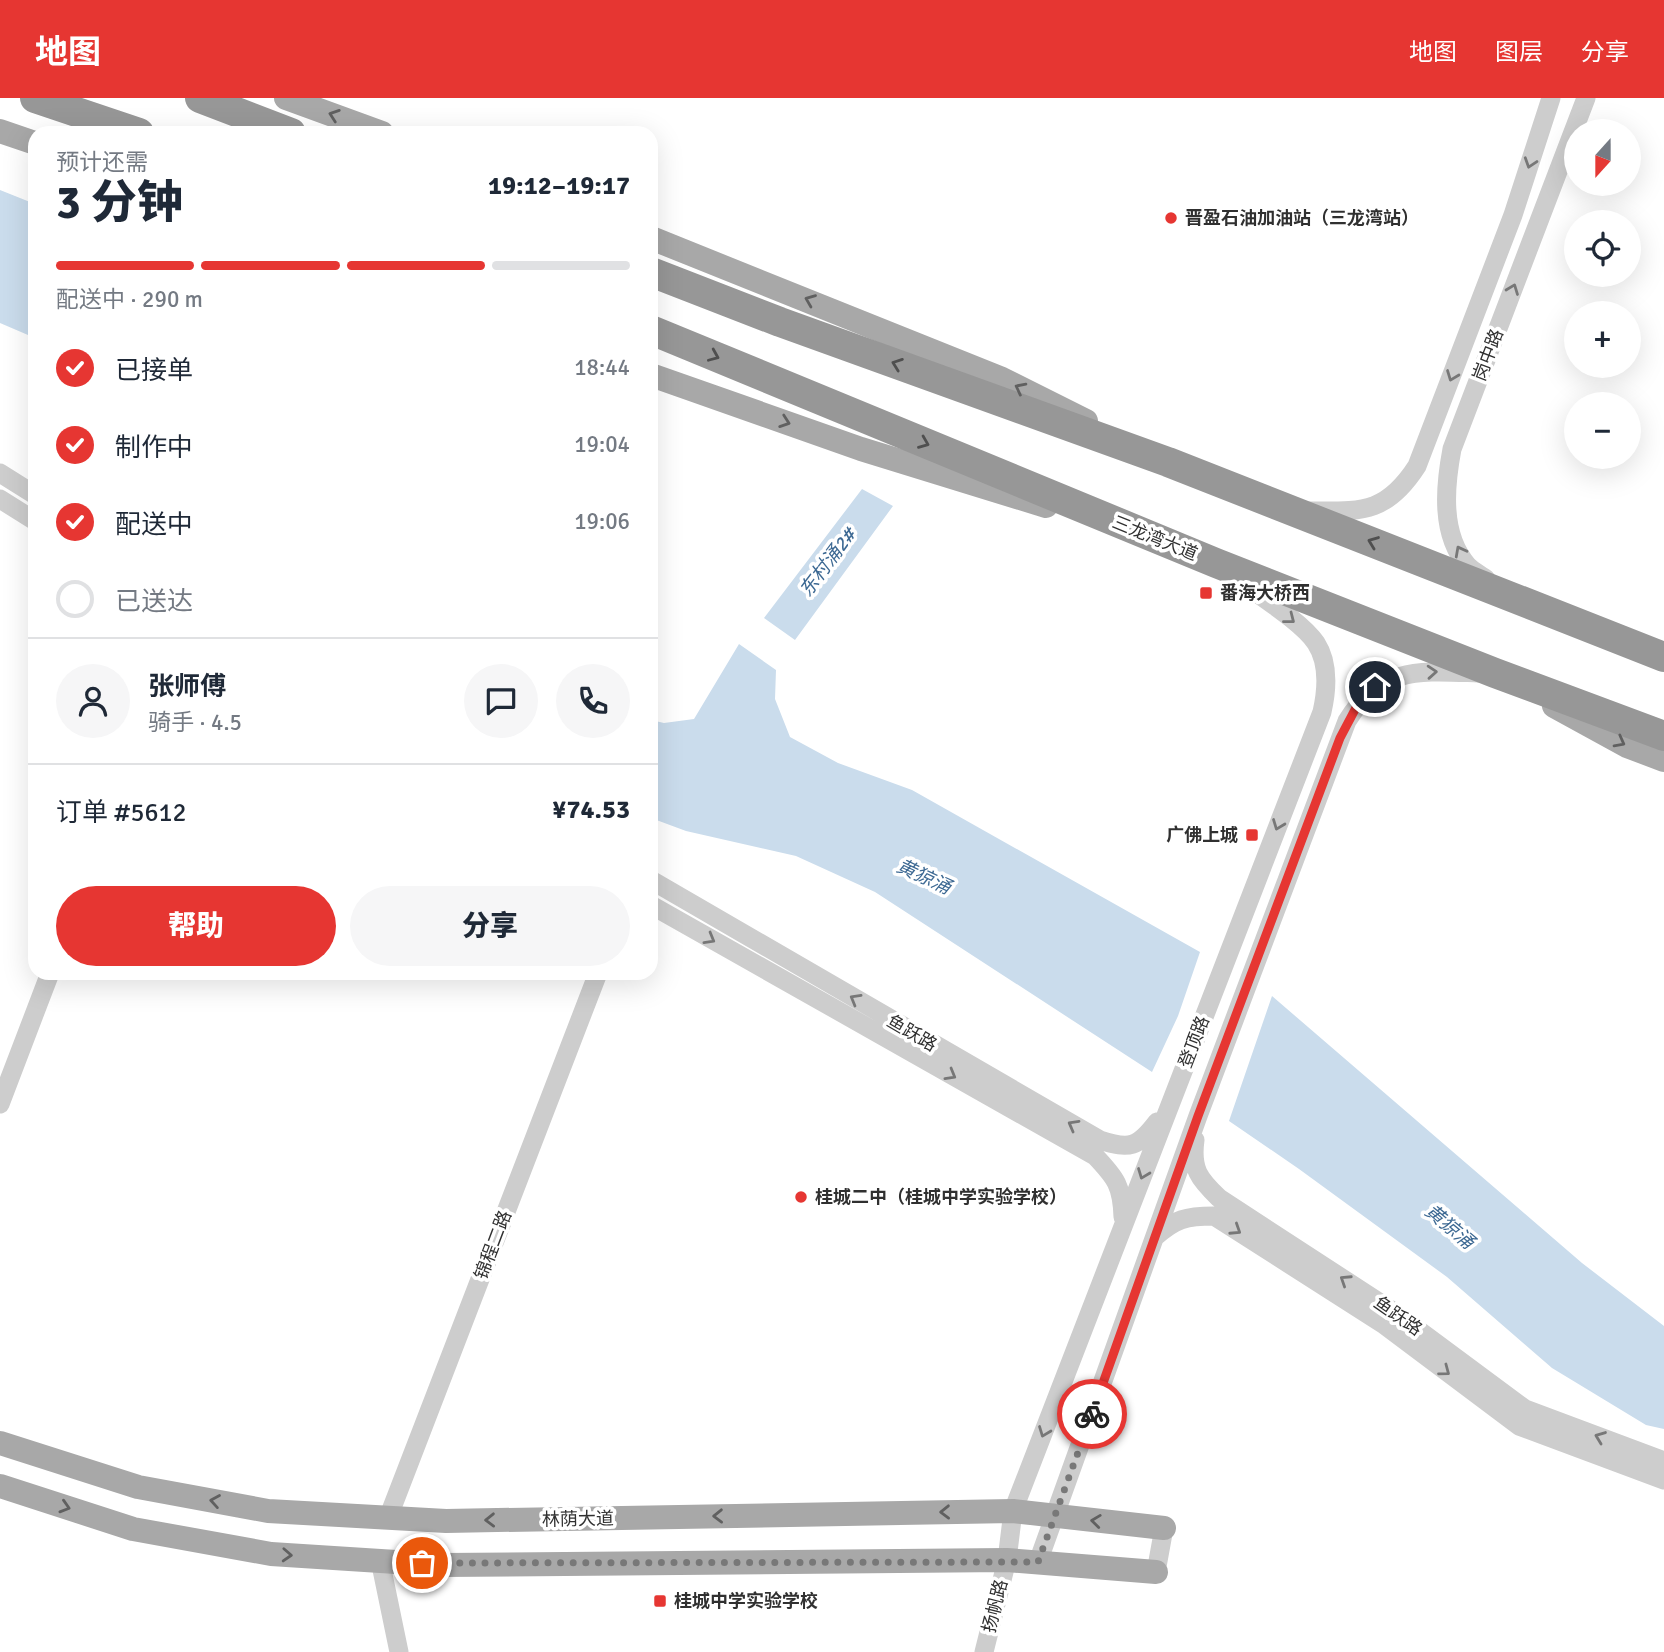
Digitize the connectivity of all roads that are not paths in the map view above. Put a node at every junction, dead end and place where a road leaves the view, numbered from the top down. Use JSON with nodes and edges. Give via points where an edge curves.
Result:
{"nodes":[{"id":1,"x":35,"y":98,"type":"edge"},
{"id":2,"x":200,"y":98,"type":"edge"},
{"id":3,"x":286,"y":98,"type":"edge"},
{"id":4,"x":1551,"y":98,"type":"edge"},
{"id":5,"x":1586,"y":98,"type":"edge"},
{"id":6,"x":118,"y":126,"type":"edge"},
{"id":7,"x":273,"y":126,"type":"edge"},
{"id":8,"x":363,"y":126,"type":"edge"},
{"id":9,"x":0,"y":131,"type":"edge"},
{"id":10,"x":28,"y":141,"type":"edge"},
{"id":11,"x":658,"y":241,"type":"edge"},
{"id":12,"x":658,"y":275,"type":"edge"},
{"id":13,"x":658,"y":333,"type":"edge"},
{"id":14,"x":658,"y":377,"type":"edge"},
{"id":15,"x":1168,"y":462,"type":"junction"},
{"id":16,"x":1417,"y":466,"type":"junction"},
{"id":17,"x":0,"y":473,"type":"edge"},
{"id":18,"x":1447,"y":474,"type":"junction"},
{"id":19,"x":28,"y":491,"type":"edge"},
{"id":20,"x":0,"y":499,"type":"edge"},
{"id":21,"x":1295,"y":511,"type":"junction"},
{"id":22,"x":28,"y":517,"type":"edge"},
{"id":23,"x":1168,"y":543,"type":"junction"},
{"id":24,"x":1216,"y":563,"type":"junction"},
{"id":25,"x":1510,"y":596,"type":"junction"},
{"id":26,"x":1664,"y":642,"type":"edge"},
{"id":27,"x":1664,"y":657,"type":"edge"},
{"id":28,"x":1496,"y":673,"type":"junction"},
{"id":29,"x":1322,"y":712,"type":"junction"},
{"id":30,"x":1348,"y":721,"type":"junction"},
{"id":31,"x":1664,"y":736,"type":"edge"},
{"id":32,"x":1664,"y":760,"type":"edge"},
{"id":33,"x":658,"y":884,"type":"edge"},
{"id":34,"x":658,"y":909,"type":"edge"},
{"id":35,"x":47,"y":980,"type":"edge"},
{"id":36,"x":595,"y":980,"type":"edge"},
{"id":37,"x":0,"y":1104,"type":"edge"},
{"id":38,"x":1169,"y":1108,"type":"junction"},
{"id":39,"x":1198,"y":1116,"type":"junction"},
{"id":40,"x":1124,"y":1224,"type":"junction"},
{"id":41,"x":1154,"y":1238,"type":"junction"},
{"id":42,"x":0,"y":1443,"type":"edge"},
{"id":43,"x":1664,"y":1461,"type":"edge"},
{"id":44,"x":1664,"y":1480,"type":"edge"},
{"id":45,"x":0,"y":1486,"type":"edge"},
{"id":46,"x":1013,"y":1511,"type":"junction"},
{"id":47,"x":1055,"y":1516,"type":"junction"},
{"id":48,"x":388,"y":1518,"type":"junction"},
{"id":49,"x":1164,"y":1528,"type":"joint"},
{"id":50,"x":380,"y":1560,"type":"junction"},
{"id":51,"x":1007,"y":1560,"type":"junction"},
{"id":52,"x":1038,"y":1562,"type":"junction"},
{"id":53,"x":1156,"y":1572,"type":"joint"},
{"id":54,"x":399,"y":1652,"type":"edge"},
{"id":55,"x":984,"y":1652,"type":"edge"}],
"edges":[{"from":1,"to":6,"type":"highway"},
{"from":2,"to":7,"type":"highway"},
{"from":8,"to":3,"type":"main road","one_way":true},
{"from":4,"to":16,"type":"street","name":"岗中路","one_way":true,"via":[[1513,215]]},
{"from":18,"to":5,"type":"street","name":"岗中路","one_way":true,"via":[[1452,449]]},
{"from":9,"to":10,"type":"main road"},
{"from":15,"to":11,"type":"main road","one_way":true,"via":[[1002,379]]},
{"from":15,"to":12,"type":"highway","one_way":true},
{"from":13,"to":23,"type":"highway","name":"三龙湾大道","one_way":true},
{"from":14,"to":23,"type":"main road","one_way":true,"via":[[861,449]]},
{"from":15,"to":21,"type":"highway"},
{"from":16,"to":18,"type":"street","via":[[1425,477],[1436,480]]},
{"from":16,"to":21,"type":"street","name":"岗中路","via":[[1409,480],[1378,505],[1359,511]]},
{"from":17,"to":19,"type":"street"},
{"from":25,"to":18,"type":"street","name":"岗中路","one_way":true,"via":[[1469,567],[1456,547],[1447,513]]},
{"from":20,"to":22,"type":"street"},
{"from":25,"to":21,"type":"highway","one_way":true},
{"from":23,"to":24,"type":"highway","name":"三龙湾大道"},
{"from":24,"to":28,"type":"highway","name":"三龙湾大道"},
{"from":24,"to":29,"type":"street","name":"登顶路","one_way":true,"via":[[1316,643],[1327,691]]},
{"from":25,"to":26,"type":"main road"},
{"from":25,"to":27,"type":"highway"},
{"from":30,"to":28,"type":"street","name":"登顶路","one_way":true,"via":[[1375,687],[1404,675]]},
{"from":28,"to":31,"type":"highway","name":"三龙湾大道"},
{"from":28,"to":32,"type":"main road","one_way":true,"via":[[1627,746]]},
{"from":29,"to":30,"type":"street","via":[[1337,700],[1344,702]]},
{"from":29,"to":38,"type":"street","name":"登顶路","one_way":true},
{"from":30,"to":39,"type":"street","name":"登顶路"},
{"from":38,"to":33,"type":"street","name":"鱼跃路","one_way":true,"via":[[1144,1139],[1122,1147],[1100,1140]]},
{"from":34,"to":40,"type":"street","name":"鱼跃路","one_way":true,"via":[[1094,1156],[1123,1194]]},
{"from":35,"to":37,"type":"street"},
{"from":36,"to":48,"type":"street","name":"锦程二路"},
{"from":38,"to":40,"type":"street","name":"登顶路","one_way":true},
{"from":39,"to":41,"type":"street","name":"登顶路"},
{"from":43,"to":39,"type":"street","name":"鱼跃路","one_way":true,"via":[[1525,1409],[1394,1312],[1219,1198],[1201,1180],[1193,1158]]},
{"from":40,"to":46,"type":"street","name":"登顶路","one_way":true},
{"from":41,"to":44,"type":"street","name":"鱼跃路","one_way":true,"via":[[1171,1223],[1192,1216],[1214,1216],[1383,1324],[1519,1426]]},
{"from":41,"to":47,"type":"street","name":"登顶路"},
{"from":48,"to":42,"type":"main road","name":"林荫大道","one_way":true,"via":[[268,1511],[138,1487]]},
{"from":45,"to":50,"type":"main road","one_way":true,"via":[[134,1528],[271,1554]]},
{"from":46,"to":47,"type":"main road","name":"林荫大道"},
{"from":46,"to":48,"type":"main road","name":"林荫大道","one_way":true,"via":[[446,1521]]},
{"from":46,"to":51,"type":"street","name":"登顶路"},
{"from":49,"to":47,"type":"main road","name":"林荫大道","one_way":true},
{"from":47,"to":52,"type":"street","name":"登顶路"},
{"from":49,"to":53,"type":"street"},
{"from":50,"to":51,"type":"main road","via":[[443,1565]]},
{"from":50,"to":54,"type":"street"},
{"from":51,"to":52,"type":"main road"},
{"from":51,"to":55,"type":"street","name":"扬帆路"},
{"from":52,"to":53,"type":"main road"}]}
